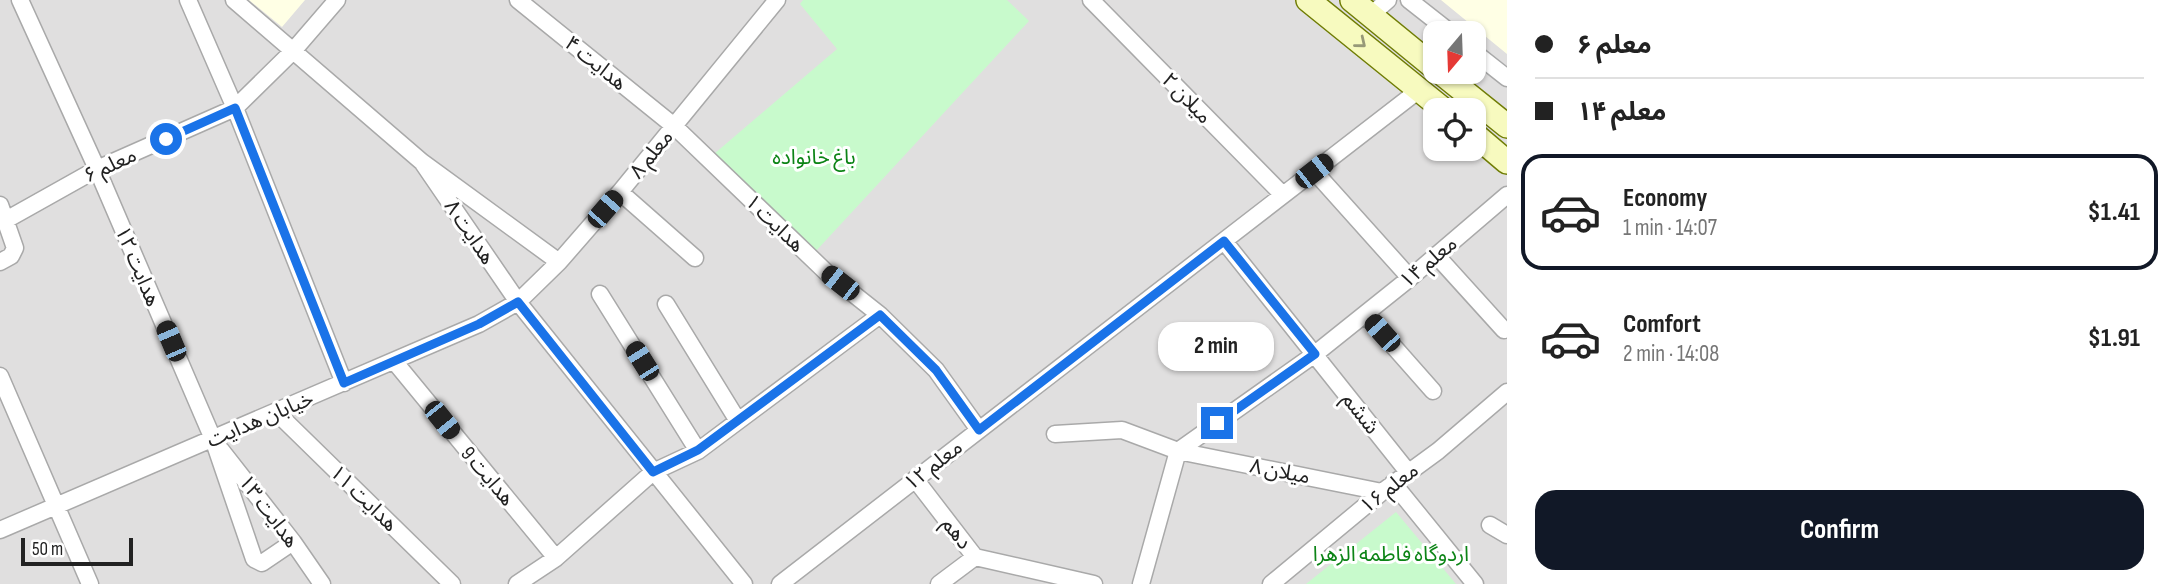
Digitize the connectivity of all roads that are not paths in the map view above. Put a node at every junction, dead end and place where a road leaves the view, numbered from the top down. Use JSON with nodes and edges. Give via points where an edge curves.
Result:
{"nodes":[{"id":1,"x":20,"y":0,"type":"edge"},
{"id":2,"x":188,"y":0,"type":"edge"},
{"id":3,"x":234,"y":0,"type":"edge"},
{"id":4,"x":337,"y":0,"type":"edge"},
{"id":5,"x":518,"y":0,"type":"edge"},
{"id":6,"x":778,"y":0,"type":"edge"},
{"id":7,"x":1091,"y":0,"type":"edge"},
{"id":8,"x":1308,"y":0,"type":"edge"},
{"id":9,"x":1352,"y":0,"type":"edge"},
{"id":10,"x":1388,"y":0,"type":"edge"},
{"id":11,"x":1409,"y":0,"type":"edge"},
{"id":12,"x":1371,"y":15,"type":"junction"},
{"id":13,"x":1436,"y":21,"type":"edge"},
{"id":14,"x":293,"y":51,"type":"junction"},
{"id":15,"x":1423,"y":58,"type":"edge"},
{"id":16,"x":1486,"y":61,"type":"edge"},
{"id":17,"x":1507,"y":78,"type":"edge"},
{"id":18,"x":1455,"y":84,"type":"edge"},
{"id":19,"x":1419,"y":90,"type":"junction"},
{"id":20,"x":1429,"y":98,"type":"edge"},
{"id":21,"x":235,"y":108,"type":"junction"},
{"id":22,"x":674,"y":127,"type":"junction"},
{"id":23,"x":1507,"y":127,"type":"edge"},
{"id":24,"x":1486,"y":144,"type":"edge"},
{"id":25,"x":422,"y":162,"type":"junction"},
{"id":26,"x":1507,"y":162,"type":"edge"},
{"id":27,"x":97,"y":169,"type":"junction"},
{"id":28,"x":1314,"y":171,"type":"junction"},
{"id":29,"x":620,"y":192,"type":"junction"},
{"id":30,"x":1283,"y":195,"type":"junction"},
{"id":31,"x":1507,"y":195,"type":"edge"},
{"id":32,"x":3,"y":212,"type":"edge"},
{"id":33,"x":1224,"y":241,"type":"junction"},
{"id":34,"x":1436,"y":255,"type":"junction"},
{"id":35,"x":695,"y":258,"type":"dead end"},
{"id":36,"x":0,"y":262,"type":"edge"},
{"id":37,"x":559,"y":262,"type":"junction"},
{"id":38,"x":1410,"y":278,"type":"junction"},
{"id":39,"x":600,"y":294,"type":"dead end"},
{"id":40,"x":518,"y":302,"type":"junction"},
{"id":41,"x":666,"y":304,"type":"dead end"},
{"id":42,"x":1365,"y":314,"type":"junction"},
{"id":43,"x":880,"y":315,"type":"junction"},
{"id":44,"x":1504,"y":330,"type":"dead end"},
{"id":45,"x":1315,"y":354,"type":"junction"},
{"id":46,"x":394,"y":361,"type":"junction"},
{"id":47,"x":0,"y":376,"type":"edge"},
{"id":48,"x":344,"y":383,"type":"junction"},
{"id":49,"x":1433,"y":391,"type":"dead end"},
{"id":50,"x":1507,"y":392,"type":"edge"},
{"id":51,"x":276,"y":412,"type":"junction"},
{"id":52,"x":738,"y":421,"type":"junction"},
{"id":53,"x":979,"y":430,"type":"junction"},
{"id":54,"x":1055,"y":434,"type":"dead end"},
{"id":55,"x":213,"y":439,"type":"junction"},
{"id":56,"x":698,"y":450,"type":"junction"},
{"id":57,"x":1178,"y":451,"type":"junction"},
{"id":58,"x":653,"y":472,"type":"junction"},
{"id":59,"x":1408,"y":472,"type":"junction"},
{"id":60,"x":915,"y":480,"type":"junction"},
{"id":61,"x":1388,"y":487,"type":"junction"},
{"id":62,"x":57,"y":506,"type":"junction"},
{"id":63,"x":1490,"y":525,"type":"dead end"},
{"id":64,"x":0,"y":530,"type":"edge"},
{"id":65,"x":1507,"y":535,"type":"edge"},
{"id":66,"x":293,"y":542,"type":"junction"},
{"id":67,"x":975,"y":557,"type":"junction"},
{"id":68,"x":556,"y":558,"type":"junction"},
{"id":69,"x":90,"y":584,"type":"edge"},
{"id":70,"x":322,"y":584,"type":"edge"},
{"id":71,"x":452,"y":584,"type":"edge"},
{"id":72,"x":516,"y":584,"type":"edge"},
{"id":73,"x":744,"y":584,"type":"edge"},
{"id":74,"x":780,"y":584,"type":"edge"},
{"id":75,"x":939,"y":584,"type":"edge"},
{"id":76,"x":1094,"y":584,"type":"edge"},
{"id":77,"x":1141,"y":584,"type":"edge"},
{"id":78,"x":1271,"y":584,"type":"edge"},
{"id":79,"x":1475,"y":584,"type":"edge"}],
"edges":[{"from":1,"to":27,"type":"street","name":"هدایت ۱۲"},
{"from":2,"to":21,"type":"street"},
{"from":3,"to":14,"type":"street"},
{"from":4,"to":14,"type":"street","name":"معلم ۶"},
{"from":5,"to":22,"type":"street","name":"هدایت ۴"},
{"from":6,"to":22,"type":"street","name":"معلم ۸"},
{"from":7,"to":30,"type":"street","name":"میلان ۲"},
{"from":8,"to":19,"type":"main road","one_way":true},
{"from":9,"to":12,"type":"main road"},
{"from":10,"to":12,"type":"street"},
{"from":11,"to":13,"type":"street"},
{"from":12,"to":15,"type":"main road"},
{"from":14,"to":21,"type":"street","name":"معلم ۶"},
{"from":14,"to":25,"type":"street"},
{"from":16,"to":17,"type":"street"},
{"from":18,"to":23,"type":"main road"},
{"from":19,"to":20,"type":"main road"},
{"from":19,"to":28,"type":"street","name":"معلم ۱۲"},
{"from":21,"to":27,"type":"street","name":"معلم ۶"},
{"from":21,"to":48,"type":"street"},
{"from":22,"to":29,"type":"street","name":"معلم ۸"},
{"from":22,"to":43,"type":"street","name":"هدایت ۱","via":[[827,273]]},
{"from":24,"to":26,"type":"main road"},
{"from":25,"to":37,"type":"street"},
{"from":25,"to":40,"type":"street","name":"هدایت ۸"},
{"from":27,"to":32,"type":"street","name":"معلم ۶"},
{"from":27,"to":55,"type":"street","name":"هدایت ۱۲"},
{"from":28,"to":30,"type":"street","name":"معلم ۱۲"},
{"from":28,"to":38,"type":"street"},
{"from":29,"to":35,"type":"street"},
{"from":29,"to":37,"type":"street","name":"معلم ۸"},
{"from":30,"to":33,"type":"street","name":"معلم ۱۲"},
{"from":31,"to":34,"type":"street","name":"معلم ۱۴"},
{"from":32,"to":36,"type":"street","via":[[14,252]]},
{"from":33,"to":45,"type":"street","name":"ششم"},
{"from":33,"to":53,"type":"street","name":"معلم ۱۲"},
{"from":34,"to":38,"type":"street","name":"معلم ۱۴"},
{"from":34,"to":44,"type":"street"},
{"from":37,"to":40,"type":"street","name":"معلم ۸"},
{"from":38,"to":42,"type":"street","name":"معلم ۱۴"},
{"from":39,"to":56,"type":"street"},
{"from":40,"to":46,"type":"street","name":"خیابان هدایت"},
{"from":40,"to":58,"type":"street","name":"هدایت ۸"},
{"from":41,"to":52,"type":"street"},
{"from":42,"to":45,"type":"street","name":"معلم ۱۴"},
{"from":42,"to":49,"type":"street"},
{"from":43,"to":52,"type":"street"},
{"from":43,"to":53,"type":"street","name":"هدایت ۱","via":[[936,370]]},
{"from":45,"to":57,"type":"street","name":"معلم ۱۴"},
{"from":45,"to":59,"type":"street","name":"ششم"},
{"from":46,"to":48,"type":"street","name":"خیابان هدایت"},
{"from":46,"to":68,"type":"street","name":"هدایت 9"},
{"from":47,"to":62,"type":"street"},
{"from":48,"to":51,"type":"street","name":"خیابان هدایت"},
{"from":50,"to":59,"type":"street","name":"معلم ۱۶"},
{"from":51,"to":55,"type":"street","name":"خیابان هدایت"},
{"from":51,"to":71,"type":"street","name":"هدایت ۱۱"},
{"from":52,"to":56,"type":"street"},
{"from":53,"to":60,"type":"street","name":"معلم ۱۲"},
{"from":54,"to":57,"type":"street","name":"میلان ۸","via":[[1122,430]]},
{"from":55,"to":62,"type":"street","name":"خیابان هدایت"},
{"from":55,"to":66,"type":"street","name":"هدایت ۱۳"},
{"from":55,"to":66,"type":"street","via":[[254,559],[262,563]]},
{"from":56,"to":58,"type":"street"},
{"from":57,"to":61,"type":"street","name":"میلان ۸"},
{"from":57,"to":77,"type":"street"},
{"from":58,"to":68,"type":"street"},
{"from":58,"to":73,"type":"street","name":"هدایت ۸"},
{"from":59,"to":61,"type":"street","name":"معلم ۱۶"},
{"from":60,"to":67,"type":"street","name":"دهم"},
{"from":60,"to":74,"type":"street","name":"معلم ۱۲"},
{"from":61,"to":78,"type":"street","name":"معلم ۱۶"},
{"from":61,"to":79,"type":"street"},
{"from":62,"to":64,"type":"street","name":"خیابان هدایت"},
{"from":62,"to":69,"type":"street"},
{"from":63,"to":65,"type":"street"},
{"from":66,"to":70,"type":"street","name":"هدایت ۱۳"},
{"from":67,"to":75,"type":"street"},
{"from":67,"to":76,"type":"street","name":"دهم"},
{"from":68,"to":72,"type":"street"}]}
